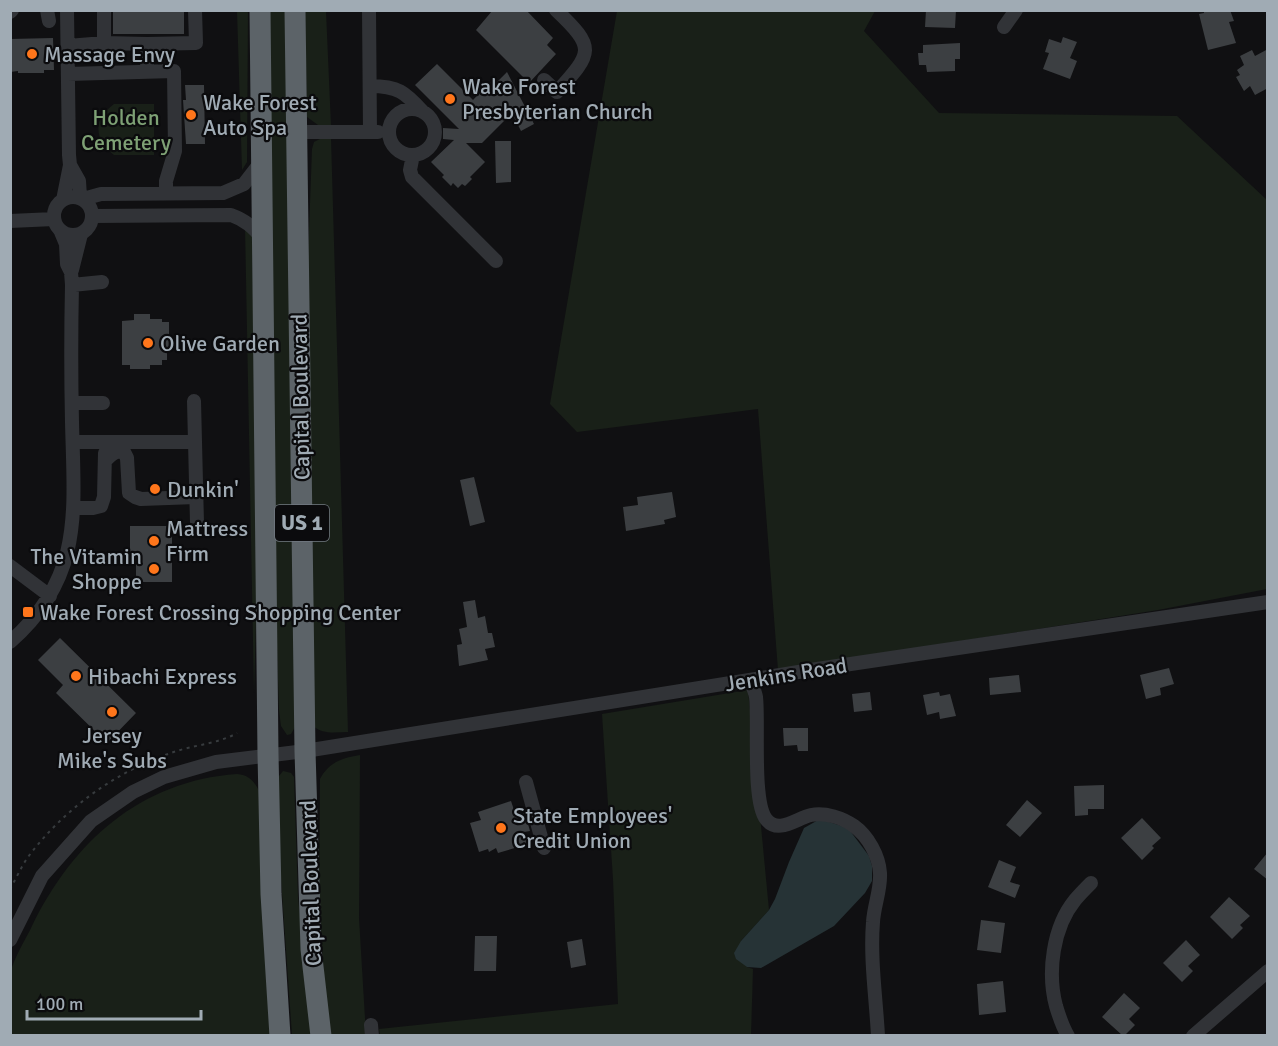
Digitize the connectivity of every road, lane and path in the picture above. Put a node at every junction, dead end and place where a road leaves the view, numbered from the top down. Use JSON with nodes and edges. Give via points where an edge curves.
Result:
{"nodes":[{"id":1,"x":67,"y":10,"type":"edge"},
{"id":2,"x":104,"y":10,"type":"edge"},
{"id":3,"x":195,"y":10,"type":"edge"},
{"id":4,"x":260,"y":10,"type":"edge"},
{"id":5,"x":295,"y":10,"type":"edge"},
{"id":6,"x":369,"y":10,"type":"edge"},
{"id":7,"x":556,"y":10,"type":"edge"},
{"id":8,"x":1016,"y":10,"type":"edge"},
{"id":9,"x":1004,"y":27,"type":"dead end"},
{"id":10,"x":104,"y":43,"type":"junction"},
{"id":11,"x":147,"y":44,"type":"junction"},
{"id":12,"x":68,"y":46,"type":"junction"},
{"id":13,"x":147,"y":71,"type":"junction"},
{"id":14,"x":68,"y":74,"type":"junction"},
{"id":15,"x":544,"y":80,"type":"dead end"},
{"id":16,"x":370,"y":86,"type":"junction"},
{"id":17,"x":423,"y":112,"type":"junction"},
{"id":18,"x":297,"y":132,"type":"junction"},
{"id":19,"x":370,"y":132,"type":"junction"},
{"id":20,"x":389,"y":132,"type":"junction"},
{"id":21,"x":413,"y":155,"type":"junction"},
{"id":22,"x":262,"y":161,"type":"junction"},
{"id":23,"x":70,"y":165,"type":"junction"},
{"id":24,"x":166,"y":192,"type":"junction"},
{"id":25,"x":82,"y":198,"type":"junction"},
{"id":26,"x":63,"y":200,"type":"junction"},
{"id":27,"x":93,"y":216,"type":"junction"},
{"id":28,"x":54,"y":219,"type":"junction"},
{"id":29,"x":10,"y":221,"type":"edge"},
{"id":30,"x":61,"y":232,"type":"junction"},
{"id":31,"x":81,"y":234,"type":"junction"},
{"id":32,"x":262,"y":238,"type":"junction"},
{"id":33,"x":496,"y":261,"type":"dead end"},
{"id":34,"x":71,"y":278,"type":"junction"},
{"id":35,"x":102,"y":282,"type":"dead end"},
{"id":36,"x":194,"y":401,"type":"dead end"},
{"id":37,"x":72,"y":403,"type":"junction"},
{"id":38,"x":103,"y":403,"type":"dead end"},
{"id":39,"x":73,"y":442,"type":"junction"},
{"id":40,"x":105,"y":442,"type":"junction"},
{"id":41,"x":195,"y":442,"type":"junction"},
{"id":42,"x":105,"y":461,"type":"junction"},
{"id":43,"x":196,"y":497,"type":"junction"},
{"id":44,"x":73,"y":508,"type":"junction"},
{"id":45,"x":197,"y":523,"type":"dead end"},
{"id":46,"x":10,"y":566,"type":"edge"},
{"id":47,"x":50,"y":596,"type":"junction"},
{"id":48,"x":1268,"y":602,"type":"edge"},
{"id":49,"x":10,"y":642,"type":"edge"},
{"id":50,"x":750,"y":680,"type":"junction"},
{"id":51,"x":305,"y":751,"type":"junction"},
{"id":52,"x":268,"y":754,"type":"junction"},
{"id":53,"x":526,"y":782,"type":"dead end"},
{"id":54,"x":544,"y":848,"type":"dead end"},
{"id":55,"x":1091,"y":883,"type":"dead end"},
{"id":56,"x":10,"y":940,"type":"edge"},
{"id":57,"x":1268,"y":971,"type":"edge"},
{"id":58,"x":280,"y":1035,"type":"edge"},
{"id":59,"x":321,"y":1035,"type":"edge"},
{"id":60,"x":878,"y":1035,"type":"edge"},
{"id":61,"x":1068,"y":1035,"type":"edge"},
{"id":62,"x":1193,"y":1035,"type":"edge"}],
"edges":[{"from":1,"to":12,"type":"street"},
{"from":2,"to":10,"type":"street"},
{"from":3,"to":11,"type":"street","via":[[196,43]]},
{"from":4,"to":22,"type":"highway","name":"Capital Boulevard","number":"US 1"},
{"from":5,"to":18,"type":"highway","name":"Capital Boulevard","number":"US 1"},
{"from":6,"to":16,"type":"street"},
{"from":7,"to":15,"type":"street","via":[[578,31],[585,50],[577,70],[557,92]]},
{"from":8,"to":9,"type":"street"},
{"from":10,"to":11,"type":"street"},
{"from":10,"to":12,"type":"street"},
{"from":11,"to":13,"type":"street"},
{"from":12,"to":14,"type":"street"},
{"from":13,"to":14,"type":"street"},
{"from":13,"to":24,"type":"street","via":[[174,71],[175,151]]},
{"from":14,"to":23,"type":"street"},
{"from":16,"to":17,"type":"street","via":[[398,89]]},
{"from":16,"to":19,"type":"street"},
{"from":17,"to":20,"type":"street","via":[[400,112]]},
{"from":17,"to":21,"type":"street","via":[[434,124],[434,138],[426,150]]},
{"from":18,"to":19,"type":"street"},
{"from":18,"to":51,"type":"highway","name":"Capital Boulevard","number":"US 1"},
{"from":19,"to":20,"type":"street"},
{"from":20,"to":21,"type":"street","via":[[399,151]]},
{"from":21,"to":33,"type":"street","via":[[412,177]]},
{"from":22,"to":24,"type":"street","via":[[244,184],[223,193]]},
{"from":22,"to":32,"type":"highway","name":"Capital Boulevard","number":"US 1"},
{"from":23,"to":25,"type":"street"},
{"from":23,"to":26,"type":"street"},
{"from":24,"to":25,"type":"street"},
{"from":25,"to":26,"type":"street"},
{"from":25,"to":27,"type":"street"},
{"from":26,"to":28,"type":"street"},
{"from":27,"to":31,"type":"street","via":[[90,227]]},
{"from":27,"to":32,"type":"street","via":[[231,216],[252,226]]},
{"from":28,"to":29,"type":"street"},
{"from":28,"to":30,"type":"street"},
{"from":30,"to":31,"type":"street"},
{"from":30,"to":34,"type":"street"},
{"from":31,"to":34,"type":"street"},
{"from":32,"to":52,"type":"highway","name":"Capital Boulevard","number":"US 1"},
{"from":34,"to":35,"type":"street"},
{"from":34,"to":37,"type":"street"},
{"from":36,"to":41,"type":"street"},
{"from":37,"to":38,"type":"street"},
{"from":37,"to":39,"type":"street"},
{"from":39,"to":40,"type":"street"},
{"from":39,"to":44,"type":"street"},
{"from":40,"to":41,"type":"street"},
{"from":40,"to":42,"type":"street"},
{"from":41,"to":43,"type":"street"},
{"from":42,"to":43,"type":"street","via":[[111,454],[124,452],[129,493],[135,497]]},
{"from":42,"to":44,"type":"street","via":[[101,506]]},
{"from":43,"to":45,"type":"street"},
{"from":44,"to":47,"type":"street","via":[[67,558]]},
{"from":46,"to":47,"type":"street"},
{"from":47,"to":49,"type":"street","via":[[27,628]]},
{"from":48,"to":50,"type":"street","name":"Jenkins Road"},
{"from":50,"to":51,"type":"street","name":"Jenkins Road"},
{"from":50,"to":60,"type":"street","via":[[756,696],[756,754],[761,808],[766,819],[781,825],[811,814],[827,815],[855,827],[871,844],[880,871],[873,921]]},
{"from":51,"to":52,"type":"street","name":"Jenkins Road"},
{"from":51,"to":59,"type":"highway","name":"Capital Boulevard","number":"US 1","via":[[310,949]]},
{"from":52,"to":56,"type":"street","name":"Jenkins Road","via":[[216,762],[164,777],[132,792],[91,821],[42,876]]},
{"from":52,"to":58,"type":"highway","name":"Capital Boulevard","number":"US 1"},
{"from":53,"to":54,"type":"street"},
{"from":55,"to":61,"type":"street","via":[[1074,901],[1057,935],[1051,971],[1062,1028]]},
{"from":57,"to":62,"type":"street"}]}
